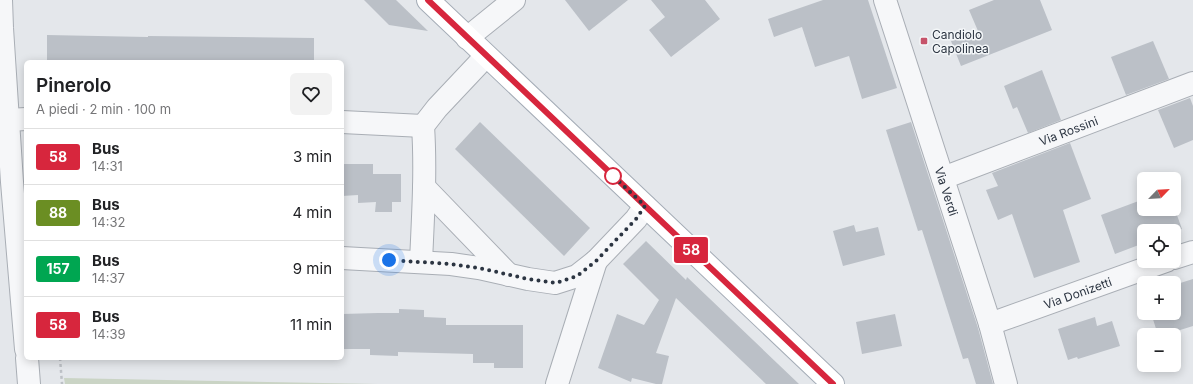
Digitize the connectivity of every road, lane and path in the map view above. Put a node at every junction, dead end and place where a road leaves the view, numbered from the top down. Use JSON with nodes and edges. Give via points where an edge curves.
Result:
{"nodes":[{"id":1,"x":1,"y":0,"type":"edge"},
{"id":2,"x":428,"y":0,"type":"edge"},
{"id":3,"x":514,"y":0,"type":"edge"},
{"id":4,"x":885,"y":0,"type":"edge"},
{"id":5,"x":467,"y":38,"type":"junction"},
{"id":6,"x":486,"y":56,"type":"junction"},
{"id":7,"x":1193,"y":83,"type":"edge"},
{"id":8,"x":17,"y":119,"type":"edge"},
{"id":9,"x":344,"y":122,"type":"edge"},
{"id":10,"x":423,"y":126,"type":"junction"},
{"id":11,"x":943,"y":178,"type":"junction"},
{"id":12,"x":6,"y":182,"type":"edge"},
{"id":13,"x":424,"y":187,"type":"junction"},
{"id":14,"x":645,"y":206,"type":"junction"},
{"id":15,"x":22,"y":249,"type":"edge"},
{"id":16,"x":1193,"y":252,"type":"edge"},
{"id":17,"x":1181,"y":256,"type":"edge"},
{"id":18,"x":344,"y":258,"type":"edge"},
{"id":19,"x":596,"y":261,"type":"junction"},
{"id":20,"x":420,"y":262,"type":"junction"},
{"id":21,"x":1146,"y":268,"type":"edge"},
{"id":22,"x":509,"y":275,"type":"junction"},
{"id":23,"x":24,"y":299,"type":"edge"},
{"id":24,"x":990,"y":324,"type":"junction"},
{"id":25,"x":27,"y":360,"type":"edge"},
{"id":26,"x":60,"y":360,"type":"edge"},
{"id":27,"x":29,"y":384,"type":"edge"},
{"id":28,"x":62,"y":384,"type":"edge"},
{"id":29,"x":558,"y":384,"type":"edge"},
{"id":30,"x":833,"y":384,"type":"edge"},
{"id":31,"x":1006,"y":384,"type":"edge"}],
"edges":[{"from":1,"to":8,"type":"street","via":[[2,28]]},
{"from":2,"to":5,"type":"main road"},
{"from":3,"to":5,"type":"street"},
{"from":4,"to":11,"type":"street","name":"Via Verdi"},
{"from":5,"to":6,"type":"main road"},
{"from":6,"to":10,"type":"street"},
{"from":6,"to":14,"type":"main road"},
{"from":7,"to":11,"type":"street","name":"Via Rossini"},
{"from":8,"to":12,"type":"street"},
{"from":9,"to":10,"type":"street"},
{"from":10,"to":13,"type":"street"},
{"from":11,"to":24,"type":"street","name":"Via Verdi"},
{"from":12,"to":15,"type":"street"},
{"from":13,"to":20,"type":"street"},
{"from":13,"to":22,"type":"street"},
{"from":14,"to":19,"type":"street"},
{"from":14,"to":30,"type":"main road"},
{"from":15,"to":23,"type":"street"},
{"from":16,"to":17,"type":"street"},
{"from":18,"to":20,"type":"street"},
{"from":19,"to":22,"type":"street","via":[[577,276],[556,283]]},
{"from":19,"to":29,"type":"street"},
{"from":20,"to":22,"type":"street","via":[[450,264]]},
{"from":21,"to":24,"type":"street","name":"Via Donizetti"},
{"from":24,"to":31,"type":"street","name":"Via Verdi"},
{"from":25,"to":27,"type":"street"},
{"from":26,"to":28,"type":"path"}]}
